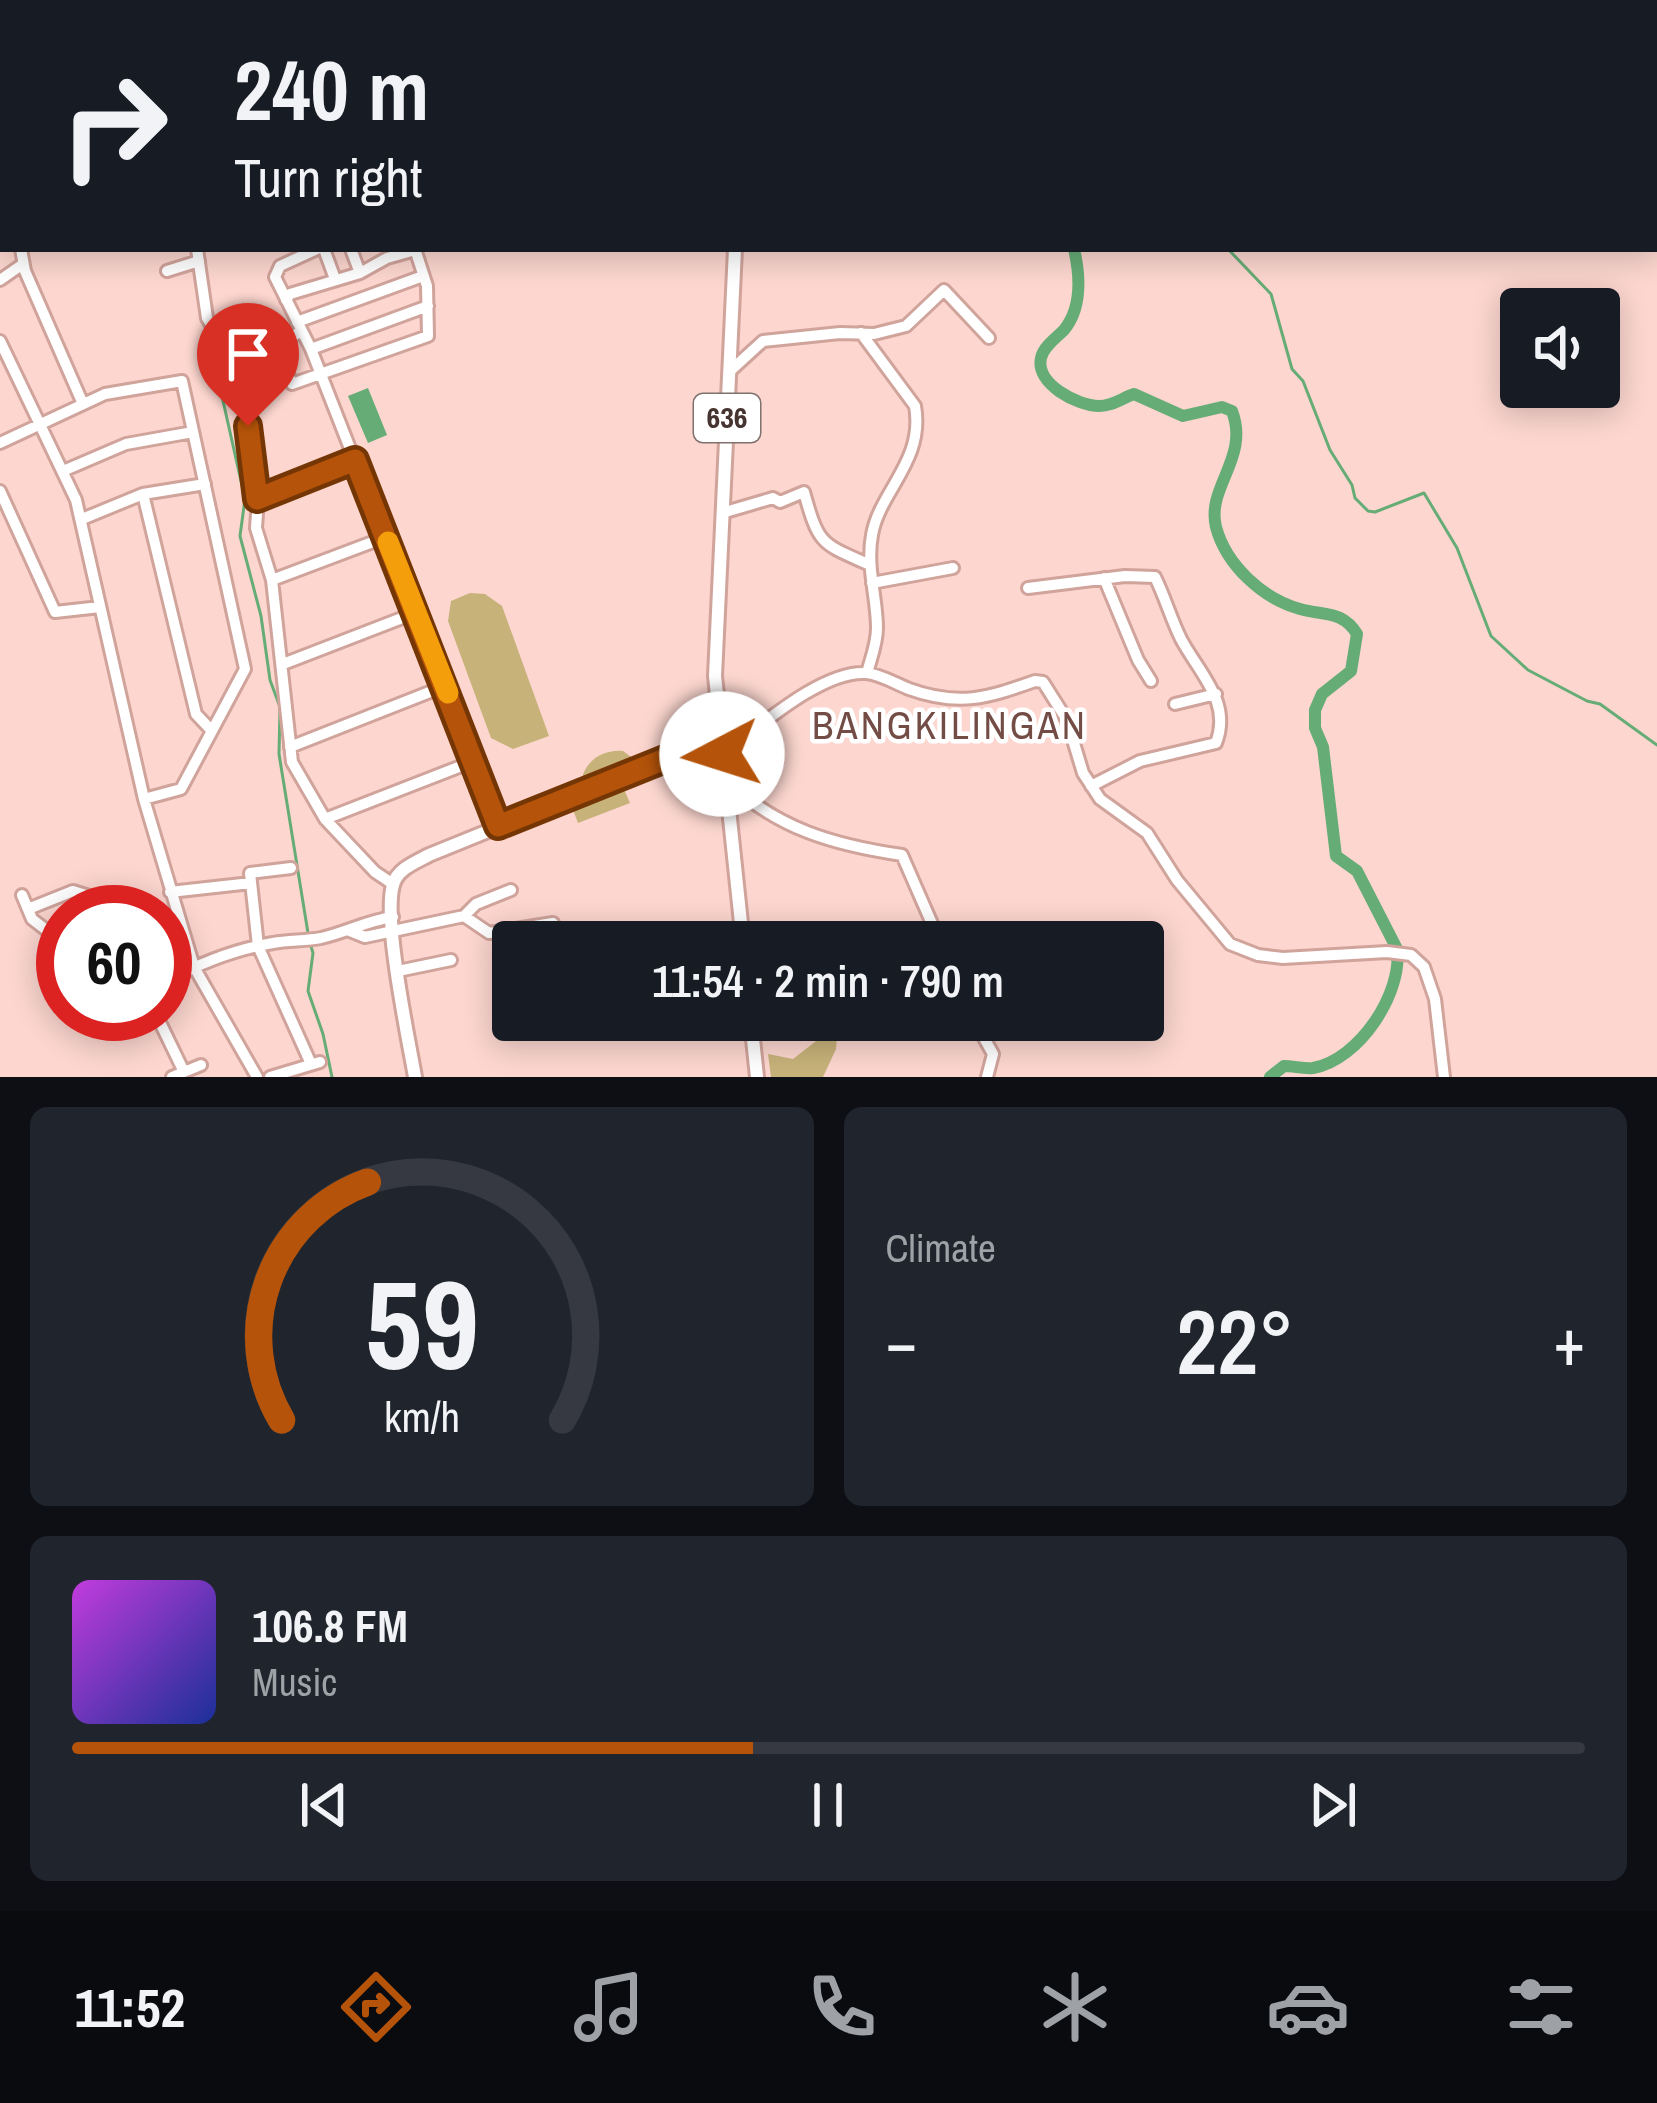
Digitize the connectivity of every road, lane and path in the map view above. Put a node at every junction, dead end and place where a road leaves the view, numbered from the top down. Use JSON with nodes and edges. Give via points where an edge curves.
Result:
{"nodes":[{"id":1,"x":21,"y":252,"type":"edge"},
{"id":2,"x":315,"y":252,"type":"edge"},
{"id":3,"x":322,"y":252,"type":"edge"},
{"id":4,"x":352,"y":252,"type":"edge"},
{"id":5,"x":416,"y":252,"type":"edge"},
{"id":6,"x":735,"y":252,"type":"edge"},
{"id":7,"x":385,"y":253,"type":"edge"},
{"id":8,"x":198,"y":255,"type":"edge"},
{"id":9,"x":23,"y":264,"type":"junction"},
{"id":10,"x":167,"y":271,"type":"dead end"},
{"id":11,"x":360,"y":273,"type":"junction"},
{"id":12,"x":423,"y":276,"type":"junction"},
{"id":13,"x":335,"y":279,"type":"junction"},
{"id":14,"x":0,"y":280,"type":"edge"},
{"id":15,"x":286,"y":300,"type":"junction"},
{"id":16,"x":428,"y":306,"type":"junction"},
{"id":17,"x":299,"y":327,"type":"junction"},
{"id":18,"x":861,"y":333,"type":"junction"},
{"id":19,"x":989,"y":338,"type":"dead end"},
{"id":20,"x":0,"y":341,"type":"edge"},
{"id":21,"x":310,"y":349,"type":"junction"},
{"id":22,"x":729,"y":372,"type":"junction"},
{"id":23,"x":320,"y":376,"type":"junction"},
{"id":24,"x":83,"y":404,"type":"junction"},
{"id":25,"x":41,"y":424,"type":"junction"},
{"id":26,"x":193,"y":432,"type":"junction"},
{"id":27,"x":0,"y":443,"type":"edge"},
{"id":28,"x":355,"y":460,"type":"junction"},
{"id":29,"x":63,"y":471,"type":"junction"},
{"id":30,"x":205,"y":484,"type":"junction"},
{"id":31,"x":0,"y":491,"type":"edge"},
{"id":32,"x":143,"y":494,"type":"junction"},
{"id":33,"x":257,"y":499,"type":"junction"},
{"id":34,"x":722,"y":513,"type":"junction"},
{"id":35,"x":82,"y":519,"type":"junction"},
{"id":36,"x":386,"y":537,"type":"junction"},
{"id":37,"x":870,"y":565,"type":"junction"},
{"id":38,"x":953,"y":568,"type":"dead end"},
{"id":39,"x":1104,"y":578,"type":"junction"},
{"id":40,"x":272,"y":580,"type":"junction"},
{"id":41,"x":872,"y":583,"type":"junction"},
{"id":42,"x":1028,"y":588,"type":"dead end"},
{"id":43,"x":100,"y":607,"type":"junction"},
{"id":44,"x":415,"y":613,"type":"junction"},
{"id":45,"x":283,"y":664,"type":"junction"},
{"id":46,"x":867,"y":673,"type":"junction"},
{"id":47,"x":1151,"y":681,"type":"dead end"},
{"id":48,"x":445,"y":686,"type":"junction"},
{"id":49,"x":1216,"y":694,"type":"junction"},
{"id":50,"x":1175,"y":704,"type":"dead end"},
{"id":51,"x":716,"y":714,"type":"junction"},
{"id":52,"x":212,"y":731,"type":"junction"},
{"id":53,"x":700,"y":745,"type":"junction"},
{"id":54,"x":290,"y":748,"type":"junction"},
{"id":55,"x":722,"y":754,"type":"junction"},
{"id":56,"x":474,"y":761,"type":"junction"},
{"id":57,"x":724,"y":778,"type":"junction"},
{"id":58,"x":1091,"y":786,"type":"junction"},
{"id":59,"x":144,"y":799,"type":"junction"},
{"id":60,"x":325,"y":819,"type":"junction"},
{"id":61,"x":498,"y":826,"type":"junction"},
{"id":62,"x":291,"y":868,"type":"dead end"},
{"id":63,"x":251,"y":883,"type":"junction"},
{"id":64,"x":393,"y":884,"type":"junction"},
{"id":65,"x":168,"y":885,"type":"edge"},
{"id":66,"x":192,"y":890,"type":"edge"},
{"id":67,"x":511,"y":890,"type":"dead end"},
{"id":68,"x":22,"y":896,"type":"dead end"},
{"id":69,"x":36,"y":906,"type":"edge"},
{"id":70,"x":28,"y":909,"type":"junction"},
{"id":71,"x":464,"y":916,"type":"junction"},
{"id":72,"x":740,"y":921,"type":"edge"},
{"id":73,"x":931,"y":921,"type":"edge"},
{"id":74,"x":36,"y":922,"type":"edge"},
{"id":75,"x":394,"y":924,"type":"junction"},
{"id":76,"x":492,"y":933,"type":"edge"},
{"id":77,"x":257,"y":946,"type":"junction"},
{"id":78,"x":451,"y":960,"type":"dead end"},
{"id":79,"x":192,"y":961,"type":"edge"},
{"id":80,"x":194,"y":967,"type":"junction"},
{"id":81,"x":398,"y":970,"type":"junction"},
{"id":82,"x":166,"y":1041,"type":"edge"},
{"id":83,"x":753,"y":1041,"type":"edge"},
{"id":84,"x":986,"y":1041,"type":"edge"},
{"id":85,"x":201,"y":1064,"type":"dead end"},
{"id":86,"x":178,"y":1075,"type":"edge"},
{"id":87,"x":257,"y":1077,"type":"edge"},
{"id":88,"x":270,"y":1077,"type":"edge"},
{"id":89,"x":415,"y":1077,"type":"edge"},
{"id":90,"x":757,"y":1077,"type":"edge"},
{"id":91,"x":987,"y":1077,"type":"edge"},
{"id":92,"x":1444,"y":1077,"type":"edge"}],
"edges":[{"from":1,"to":9,"type":"street"},
{"from":2,"to":15,"type":"street","via":[[275,271]]},
{"from":3,"to":13,"type":"street"},
{"from":4,"to":11,"type":"street"},
{"from":5,"to":12,"type":"street"},
{"from":6,"to":22,"type":"main road","number":"636"},
{"from":7,"to":11,"type":"street"},
{"from":8,"to":10,"type":"street"},
{"from":8,"to":33,"type":"street","via":[[207,318],[240,382]]},
{"from":9,"to":14,"type":"street"},
{"from":9,"to":24,"type":"street"},
{"from":11,"to":13,"type":"street"},
{"from":12,"to":16,"type":"street"},
{"from":12,"to":17,"type":"street"},
{"from":13,"to":15,"type":"street"},
{"from":15,"to":17,"type":"street"},
{"from":16,"to":21,"type":"street"},
{"from":16,"to":23,"type":"street","via":[[428,336]]},
{"from":17,"to":21,"type":"street"},
{"from":17,"to":23,"type":"street","via":[[277,347],[285,375],[292,384]]},
{"from":18,"to":19,"type":"street","via":[[906,326],[944,290]]},
{"from":18,"to":22,"type":"street","via":[[763,341]]},
{"from":18,"to":37,"type":"street","via":[[917,418],[902,477],[872,529]]},
{"from":20,"to":25,"type":"street"},
{"from":21,"to":23,"type":"street"},
{"from":22,"to":34,"type":"main road","number":"636"},
{"from":23,"to":28,"type":"street"},
{"from":24,"to":25,"type":"street"},
{"from":24,"to":26,"type":"street","via":[[182,381]]},
{"from":25,"to":27,"type":"street"},
{"from":25,"to":29,"type":"street"},
{"from":26,"to":29,"type":"street","via":[[126,444]]},
{"from":26,"to":30,"type":"street"},
{"from":28,"to":33,"type":"street"},
{"from":28,"to":36,"type":"street"},
{"from":29,"to":35,"type":"street"},
{"from":30,"to":32,"type":"street"},
{"from":30,"to":52,"type":"street","via":[[245,669]]},
{"from":31,"to":43,"type":"street","via":[[55,612]]},
{"from":32,"to":35,"type":"street"},
{"from":32,"to":52,"type":"street","via":[[196,714]]},
{"from":33,"to":40,"type":"street","via":[[256,528]]},
{"from":34,"to":37,"type":"street","via":[[804,493],[823,542]]},
{"from":34,"to":51,"type":"main road","number":"636"},
{"from":35,"to":43,"type":"street"},
{"from":36,"to":40,"type":"street"},
{"from":36,"to":44,"type":"street"},
{"from":37,"to":41,"type":"street"},
{"from":38,"to":41,"type":"street"},
{"from":39,"to":42,"type":"street"},
{"from":39,"to":47,"type":"street"},
{"from":39,"to":49,"type":"street","via":[[1155,577],[1181,640]]},
{"from":40,"to":45,"type":"street"},
{"from":41,"to":46,"type":"street","via":[[876,640]]},
{"from":43,"to":59,"type":"street"},
{"from":44,"to":45,"type":"street"},
{"from":44,"to":48,"type":"street"},
{"from":45,"to":54,"type":"street"},
{"from":46,"to":55,"type":"street","via":[[828,681]]},
{"from":46,"to":58,"type":"street","via":[[960,702],[1043,682]]},
{"from":48,"to":54,"type":"street"},
{"from":48,"to":56,"type":"street"},
{"from":49,"to":50,"type":"street"},
{"from":49,"to":58,"type":"street","via":[[1216,743],[1140,761]]},
{"from":51,"to":53,"type":"main road","number":"636"},
{"from":51,"to":55,"type":"main road","number":"636"},
{"from":52,"to":59,"type":"street","via":[[181,788]]},
{"from":53,"to":55,"type":"main road"},
{"from":53,"to":61,"type":"main road"},
{"from":54,"to":60,"type":"street"},
{"from":55,"to":57,"type":"main road","number":"636"},
{"from":56,"to":60,"type":"street"},
{"from":56,"to":61,"type":"street"},
{"from":57,"to":72,"type":"main road","number":"636"},
{"from":57,"to":73,"type":"street","via":[[758,809],[817,838],[902,856]]},
{"from":58,"to":92,"type":"street","via":[[1154,841],[1230,944],[1283,958],[1412,955],[1435,999]]},
{"from":59,"to":65,"type":"street"},
{"from":60,"to":64,"type":"street"},
{"from":61,"to":64,"type":"main road","via":[[415,862]]},
{"from":62,"to":63,"type":"street","via":[[250,873]]},
{"from":63,"to":66,"type":"street"},
{"from":63,"to":77,"type":"street"},
{"from":64,"to":75,"type":"main road"},
{"from":67,"to":71,"type":"street"},
{"from":68,"to":70,"type":"street"},
{"from":69,"to":70,"type":"street"},
{"from":70,"to":74,"type":"street"},
{"from":71,"to":75,"type":"street"},
{"from":71,"to":76,"type":"street"},
{"from":75,"to":77,"type":"street","via":[[358,923],[322,938]]},
{"from":75,"to":81,"type":"main road"},
{"from":77,"to":80,"type":"street"},
{"from":77,"to":88,"type":"street","via":[[316,1063]]},
{"from":78,"to":81,"type":"street"},
{"from":79,"to":80,"type":"street"},
{"from":80,"to":87,"type":"street"},
{"from":81,"to":89,"type":"main road"},
{"from":82,"to":86,"type":"street"},
{"from":83,"to":90,"type":"main road"},
{"from":84,"to":91,"type":"street","via":[[993,1054]]},
{"from":85,"to":86,"type":"street"}]}
